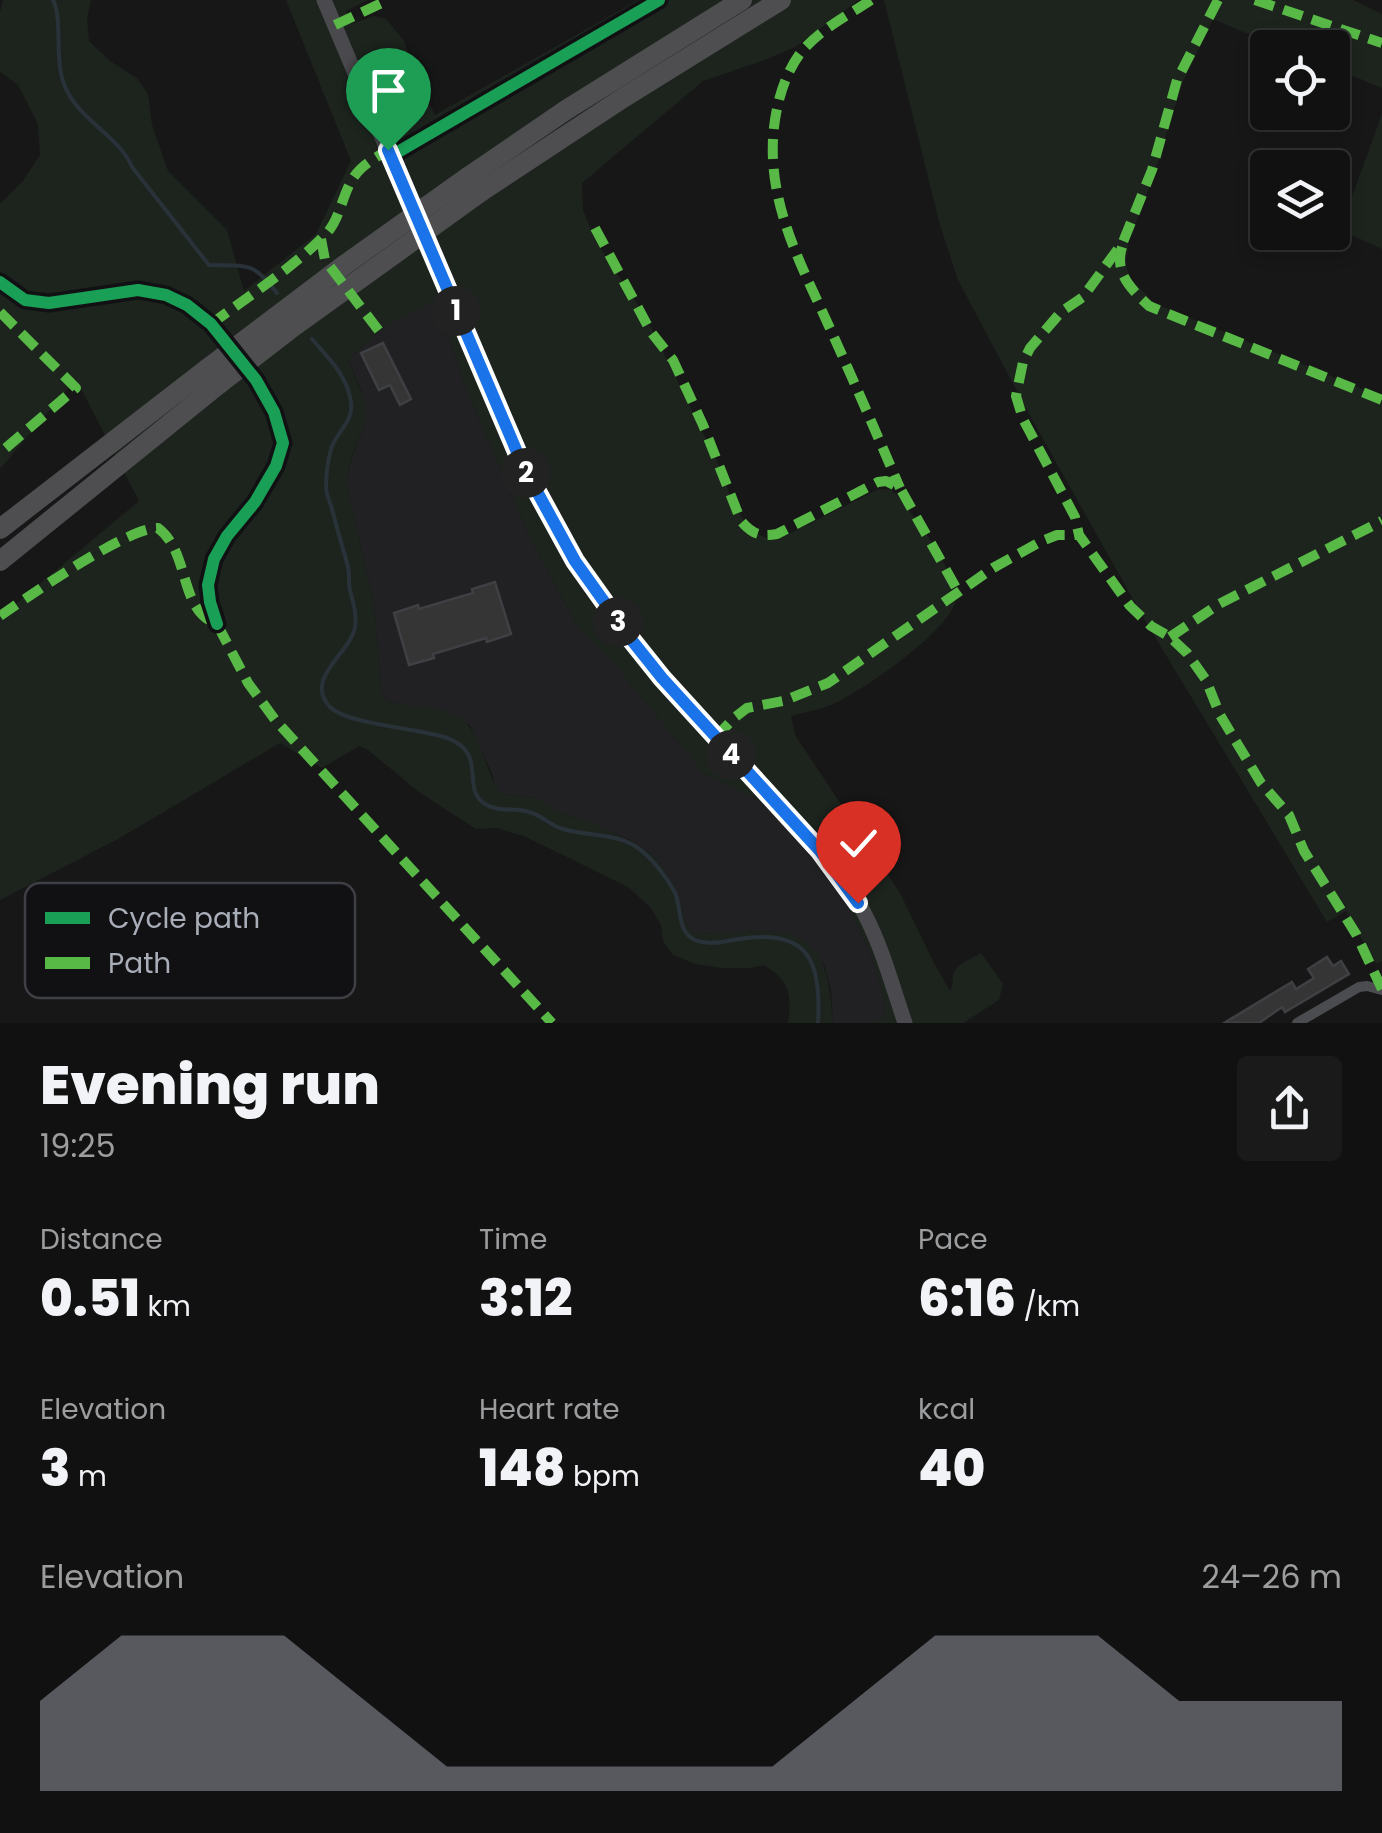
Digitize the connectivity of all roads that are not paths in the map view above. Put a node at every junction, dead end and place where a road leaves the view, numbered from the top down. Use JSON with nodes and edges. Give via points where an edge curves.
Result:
{"nodes":[{"id":1,"x":324,"y":0,"type":"edge"},
{"id":2,"x":660,"y":0,"type":"edge"},
{"id":3,"x":742,"y":0,"type":"edge"},
{"id":4,"x":781,"y":0,"type":"edge"},
{"id":5,"x":391,"y":156,"type":"junction"},
{"id":6,"x":475,"y":184,"type":"junction"},
{"id":7,"x":0,"y":282,"type":"edge"},
{"id":8,"x":213,"y":376,"type":"junction"},
{"id":9,"x":0,"y":529,"type":"edge"},
{"id":10,"x":0,"y":561,"type":"edge"},
{"id":11,"x":217,"y":624,"type":"dead end"},
{"id":12,"x":1382,"y":990,"type":"edge"},
{"id":13,"x":905,"y":1023,"type":"edge"},
{"id":14,"x":1297,"y":1023,"type":"edge"}],
"edges":[{"from":1,"to":5,"type":"main road"},
{"from":2,"to":5,"type":"street"},
{"from":3,"to":6,"type":"highway","via":[[583,100]]},
{"from":4,"to":6,"type":"highway"},
{"from":5,"to":13,"type":"main road","via":[[523,466],[575,561],[662,678],[848,888],[871,926]]},
{"from":6,"to":8,"type":"highway","bridge":true,"via":[[302,320]]},
{"from":7,"to":11,"type":"street","via":[[25,300],[50,303],[138,290],[166,295],[211,324],[256,380],[283,443],[256,502],[214,559],[208,584]]},
{"from":8,"to":9,"type":"highway"},
{"from":8,"to":10,"type":"highway"},
{"from":12,"to":14,"type":"street","via":[[1359,987]]}]}
